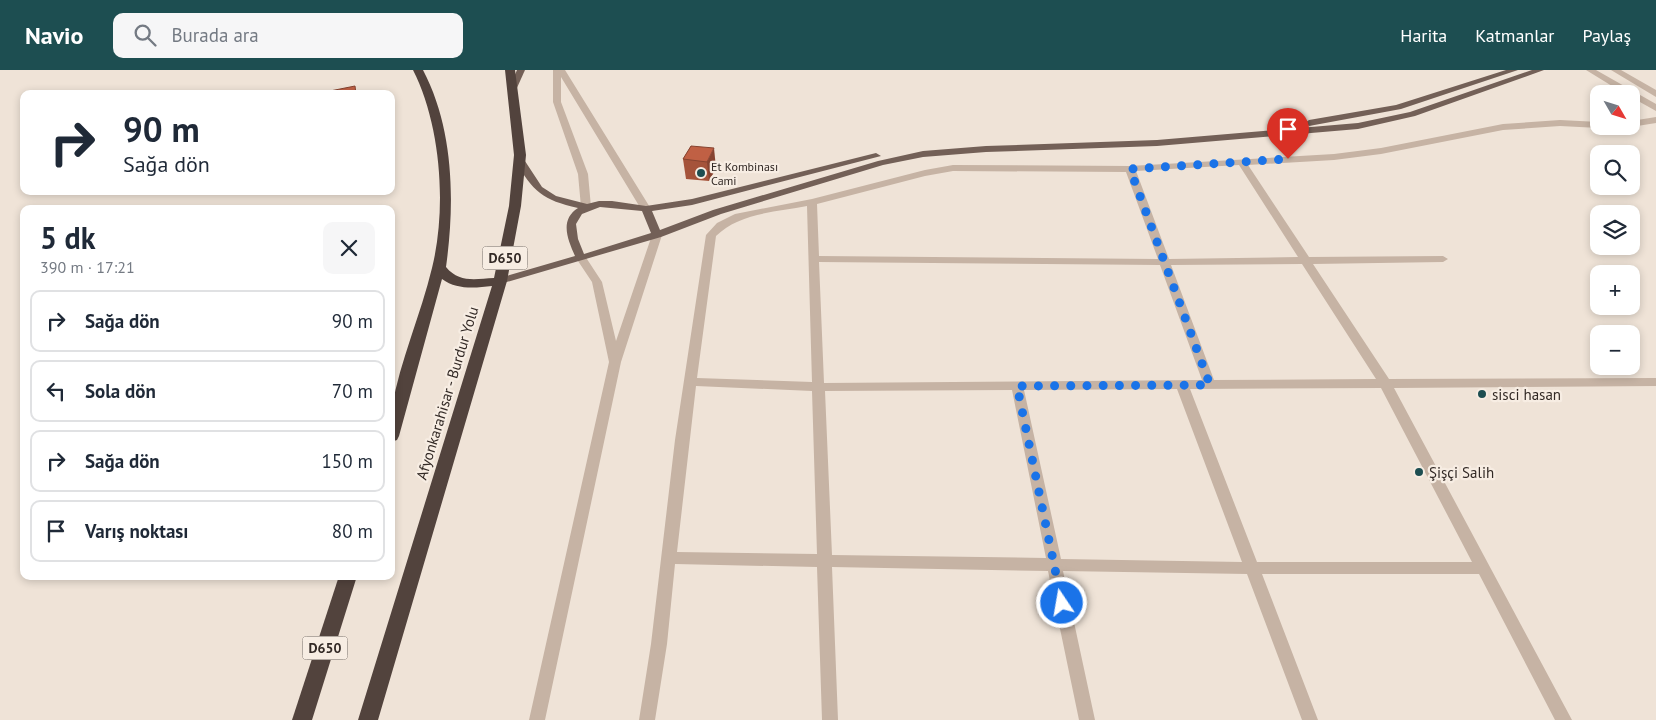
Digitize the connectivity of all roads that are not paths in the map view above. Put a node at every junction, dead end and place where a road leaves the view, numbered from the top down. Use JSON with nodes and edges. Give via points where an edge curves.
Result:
{"nodes":[{"id":1,"x":418,"y":70,"type":"edge"},
{"id":2,"x":510,"y":70,"type":"edge"},
{"id":3,"x":522,"y":70,"type":"edge"},
{"id":4,"x":559,"y":70,"type":"edge"},
{"id":5,"x":1514,"y":70,"type":"edge"},
{"id":6,"x":1540,"y":70,"type":"edge"},
{"id":7,"x":1590,"y":70,"type":"edge"},
{"id":8,"x":1615,"y":70,"type":"edge"},
{"id":9,"x":513,"y":88,"type":"junction"},
{"id":10,"x":1656,"y":94,"type":"edge"},
{"id":11,"x":1656,"y":108,"type":"edge"},
{"id":12,"x":1656,"y":120,"type":"edge"},
{"id":13,"x":1640,"y":123,"type":"edge"},
{"id":14,"x":1590,"y":125,"type":"edge"},
{"id":15,"x":520,"y":160,"type":"junction"},
{"id":16,"x":1241,"y":161,"type":"junction"},
{"id":17,"x":1130,"y":169,"type":"junction"},
{"id":18,"x":812,"y":202,"type":"junction"},
{"id":19,"x":586,"y":207,"type":"junction"},
{"id":20,"x":646,"y":209,"type":"junction"},
{"id":21,"x":657,"y":234,"type":"junction"},
{"id":22,"x":581,"y":258,"type":"junction"},
{"id":23,"x":814,"y":259,"type":"junction"},
{"id":24,"x":1444,"y":259,"type":"dead end"},
{"id":25,"x":1306,"y":261,"type":"junction"},
{"id":26,"x":1164,"y":262,"type":"junction"},
{"id":27,"x":439,"y":267,"type":"junction"},
{"id":28,"x":500,"y":281,"type":"junction"},
{"id":29,"x":615,"y":362,"type":"junction"},
{"id":30,"x":690,"y":382,"type":"junction"},
{"id":31,"x":1656,"y":382,"type":"edge"},
{"id":32,"x":1385,"y":383,"type":"junction"},
{"id":33,"x":1182,"y":385,"type":"junction"},
{"id":34,"x":1210,"y":385,"type":"junction"},
{"id":35,"x":1017,"y":386,"type":"junction"},
{"id":36,"x":818,"y":387,"type":"junction"},
{"id":37,"x":395,"y":422,"type":"edge"},
{"id":38,"x":669,"y":558,"type":"junction"},
{"id":39,"x":824,"y":561,"type":"junction"},
{"id":40,"x":1054,"y":564,"type":"junction"},
{"id":41,"x":1252,"y":568,"type":"junction"},
{"id":42,"x":1483,"y":568,"type":"junction"},
{"id":43,"x":347,"y":580,"type":"edge"},
{"id":44,"x":302,"y":720,"type":"edge"},
{"id":45,"x":368,"y":720,"type":"edge"},
{"id":46,"x":537,"y":720,"type":"edge"},
{"id":47,"x":647,"y":720,"type":"edge"},
{"id":48,"x":830,"y":720,"type":"edge"},
{"id":49,"x":1087,"y":720,"type":"edge"},
{"id":50,"x":1310,"y":720,"type":"edge"},
{"id":51,"x":1564,"y":720,"type":"edge"}],
"edges":[{"from":1,"to":27,"type":"highway","via":[[429,91],[444,159],[445,227]]},
{"from":2,"to":9,"type":"highway","name":"Afyonkarahisar - Burdur Yolu","number":"D650"},
{"from":3,"to":9,"type":"main road"},
{"from":4,"to":19,"type":"street","via":[[557,102],[583,174]]},
{"from":4,"to":20,"type":"street"},
{"from":5,"to":20,"type":"main road","via":[[1398,107],[1350,118],[1174,135],[941,145],[872,156],[692,202]]},
{"from":6,"to":21,"type":"main road","via":[[1412,114],[1358,126],[1157,143],[923,154],[881,162],[717,212]]},
{"from":7,"to":11,"type":"street"},
{"from":8,"to":10,"type":"street"},
{"from":9,"to":15,"type":"highway","name":"Afyonkarahisar - Burdur Yolu","number":"D650"},
{"from":12,"to":13,"type":"street"},
{"from":14,"to":16,"type":"street","via":[[1503,127],[1366,153]]},
{"from":15,"to":19,"type":"main road","via":[[532,182],[545,196]]},
{"from":15,"to":28,"type":"highway","name":"Afyonkarahisar - Burdur Yolu","number":"D650","via":[[515,206]]},
{"from":16,"to":17,"type":"street"},
{"from":16,"to":25,"type":"street"},
{"from":17,"to":18,"type":"street","via":[[953,168]]},
{"from":17,"to":26,"type":"street"},
{"from":18,"to":23,"type":"street"},
{"from":18,"to":30,"type":"street","via":[[738,216],[720,225],[711,236]]},
{"from":19,"to":20,"type":"main road","via":[[612,204]]},
{"from":19,"to":22,"type":"main road","via":[[575,214],[569,230]]},
{"from":20,"to":21,"type":"main road"},
{"from":21,"to":22,"type":"main road"},
{"from":21,"to":29,"type":"street"},
{"from":22,"to":28,"type":"main road"},
{"from":22,"to":29,"type":"street","via":[[596,282]]},
{"from":23,"to":26,"type":"street"},
{"from":23,"to":36,"type":"street"},
{"from":24,"to":25,"type":"street"},
{"from":25,"to":26,"type":"street"},
{"from":25,"to":32,"type":"street"},
{"from":26,"to":34,"type":"street"},
{"from":27,"to":28,"type":"highway","via":[[445,277],[460,283]]},
{"from":27,"to":37,"type":"highway"},
{"from":28,"to":45,"type":"highway","name":"Afyonkarahisar - Burdur Yolu","number":"D650"},
{"from":29,"to":46,"type":"street"},
{"from":30,"to":36,"type":"street"},
{"from":30,"to":38,"type":"street"},
{"from":31,"to":32,"type":"street"},
{"from":32,"to":34,"type":"street"},
{"from":32,"to":42,"type":"street"},
{"from":33,"to":34,"type":"street"},
{"from":33,"to":35,"type":"street"},
{"from":33,"to":41,"type":"street"},
{"from":35,"to":36,"type":"street"},
{"from":35,"to":40,"type":"street"},
{"from":36,"to":39,"type":"street"},
{"from":38,"to":39,"type":"street"},
{"from":38,"to":47,"type":"street"},
{"from":39,"to":40,"type":"street"},
{"from":39,"to":48,"type":"street"},
{"from":40,"to":41,"type":"street"},
{"from":40,"to":49,"type":"street"},
{"from":41,"to":42,"type":"street"},
{"from":41,"to":50,"type":"street"},
{"from":42,"to":51,"type":"street"},
{"from":43,"to":44,"type":"highway","number":"D650"}]}
